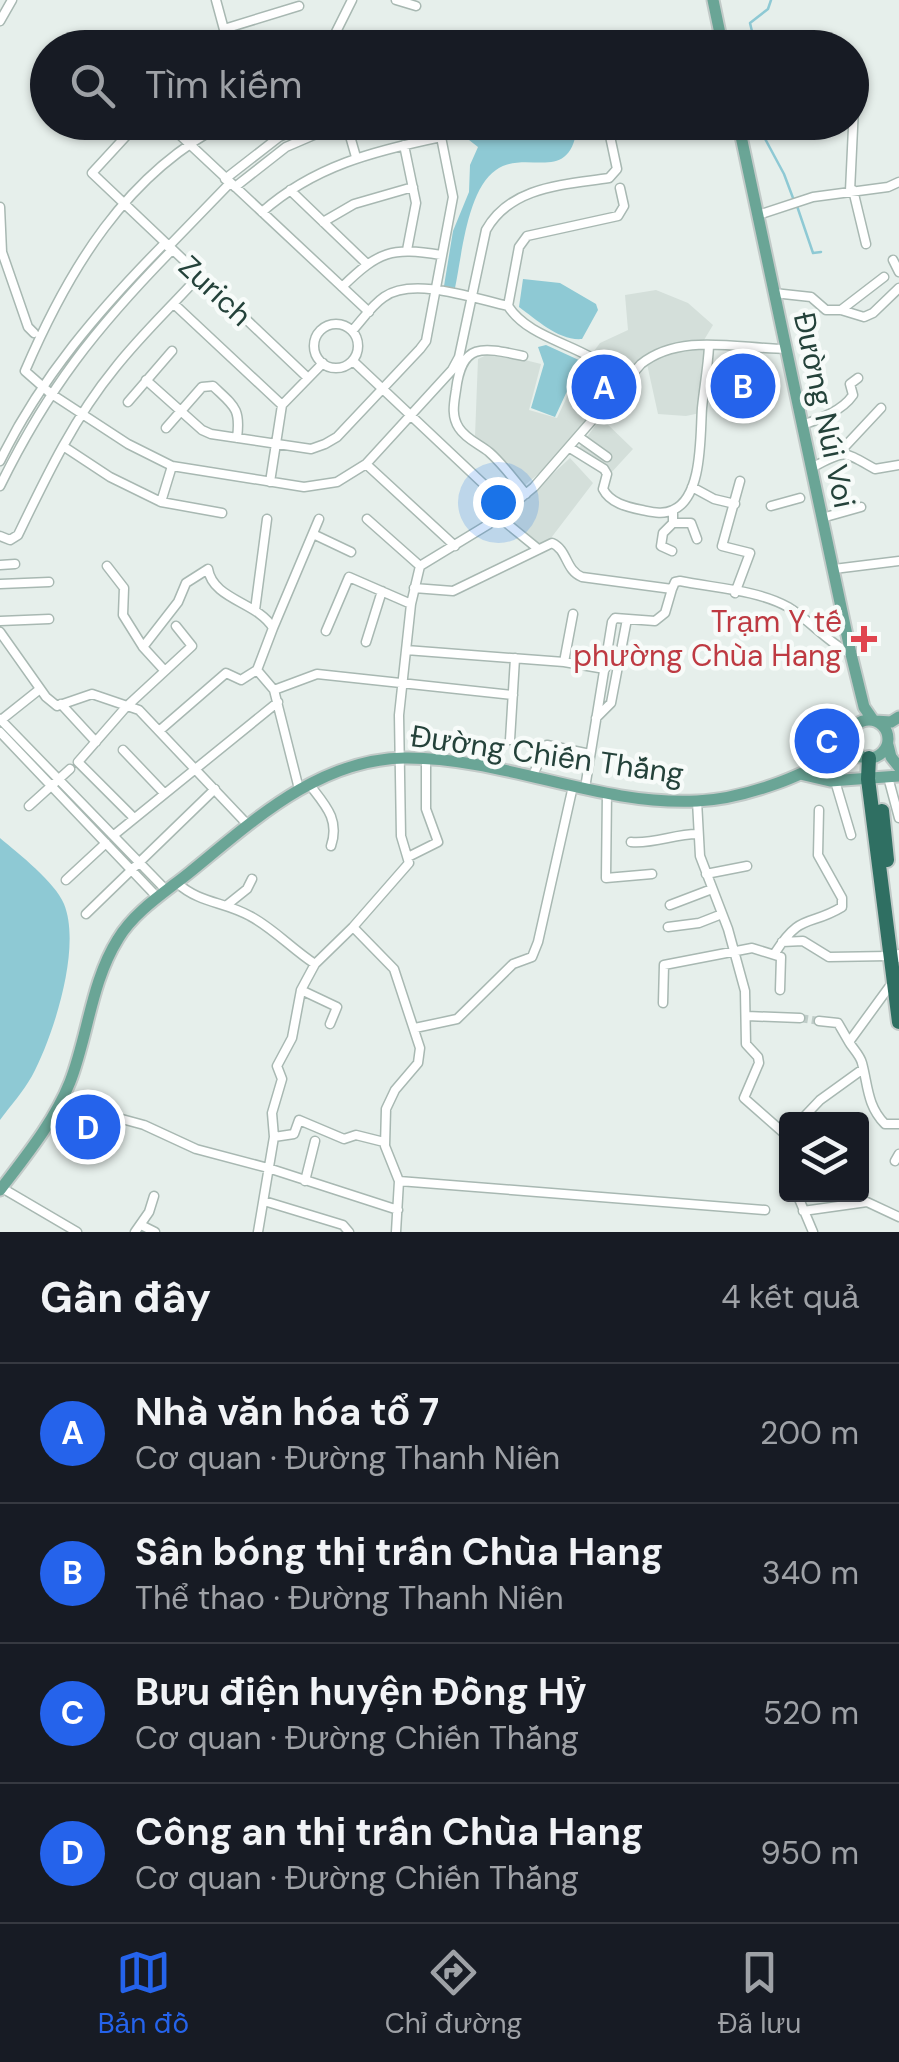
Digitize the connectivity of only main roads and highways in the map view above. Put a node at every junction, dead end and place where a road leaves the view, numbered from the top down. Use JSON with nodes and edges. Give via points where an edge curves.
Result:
{"nodes":[{"id":1,"x":713,"y":0,"type":"edge"},
{"id":2,"x":719,"y":30,"type":"edge"},
{"id":3,"x":742,"y":140,"type":"edge"},
{"id":4,"x":864,"y":707,"type":"junction"},
{"id":5,"x":899,"y":720,"type":"edge"},
{"id":6,"x":874,"y":721,"type":"junction"},
{"id":7,"x":853,"y":728,"type":"junction"},
{"id":8,"x":888,"y":740,"type":"junction"},
{"id":9,"x":823,"y":763,"type":"junction"},
{"id":10,"x":879,"y":767,"type":"edge"},
{"id":11,"x":800,"y":774,"type":"junction"},
{"id":12,"x":897,"y":965,"type":"edge"},
{"id":13,"x":899,"y":1022,"type":"edge"},
{"id":14,"x":1,"y":1189,"type":"edge"}],
"edges":[{"from":1,"to":2,"type":"main road"},
{"from":3,"to":4,"type":"main road","name":"Đường Núi Voi","via":[[810,468],[808,496],[822,518]]},
{"from":4,"to":6,"type":"main road","name":"Đường Núi Voi"},
{"from":4,"to":7,"type":"main road"},
{"from":5,"to":6,"type":"main road"},
{"from":5,"to":8,"type":"main road"},
{"from":6,"to":7,"type":"main road"},
{"from":6,"to":8,"type":"main road","name":"Đường Núi Voi"},
{"from":7,"to":9,"type":"main road","name":"Đường Chiến Thắng","via":[[844,748]]},
{"from":7,"to":10,"type":"main road","via":[[852,748]]},
{"from":8,"to":10,"type":"main road"},
{"from":8,"to":10,"type":"main road","name":"Đường Núi Voi","via":[[891,757]]},
{"from":9,"to":10,"type":"main road","name":"Đường Chiến Thắng","via":[[847,755]]},
{"from":9,"to":11,"type":"main road","name":"Đường Chiến Thắng"},
{"from":10,"to":11,"type":"main road","via":[[835,781]]},
{"from":10,"to":12,"type":"highway"},
{"from":11,"to":14,"type":"main road","name":"Đường Chiến Thắng","via":[[698,801],[398,758],[304,787],[247,824],[130,923],[112,950],[64,1096]]},
{"from":12,"to":13,"type":"highway"}]}
